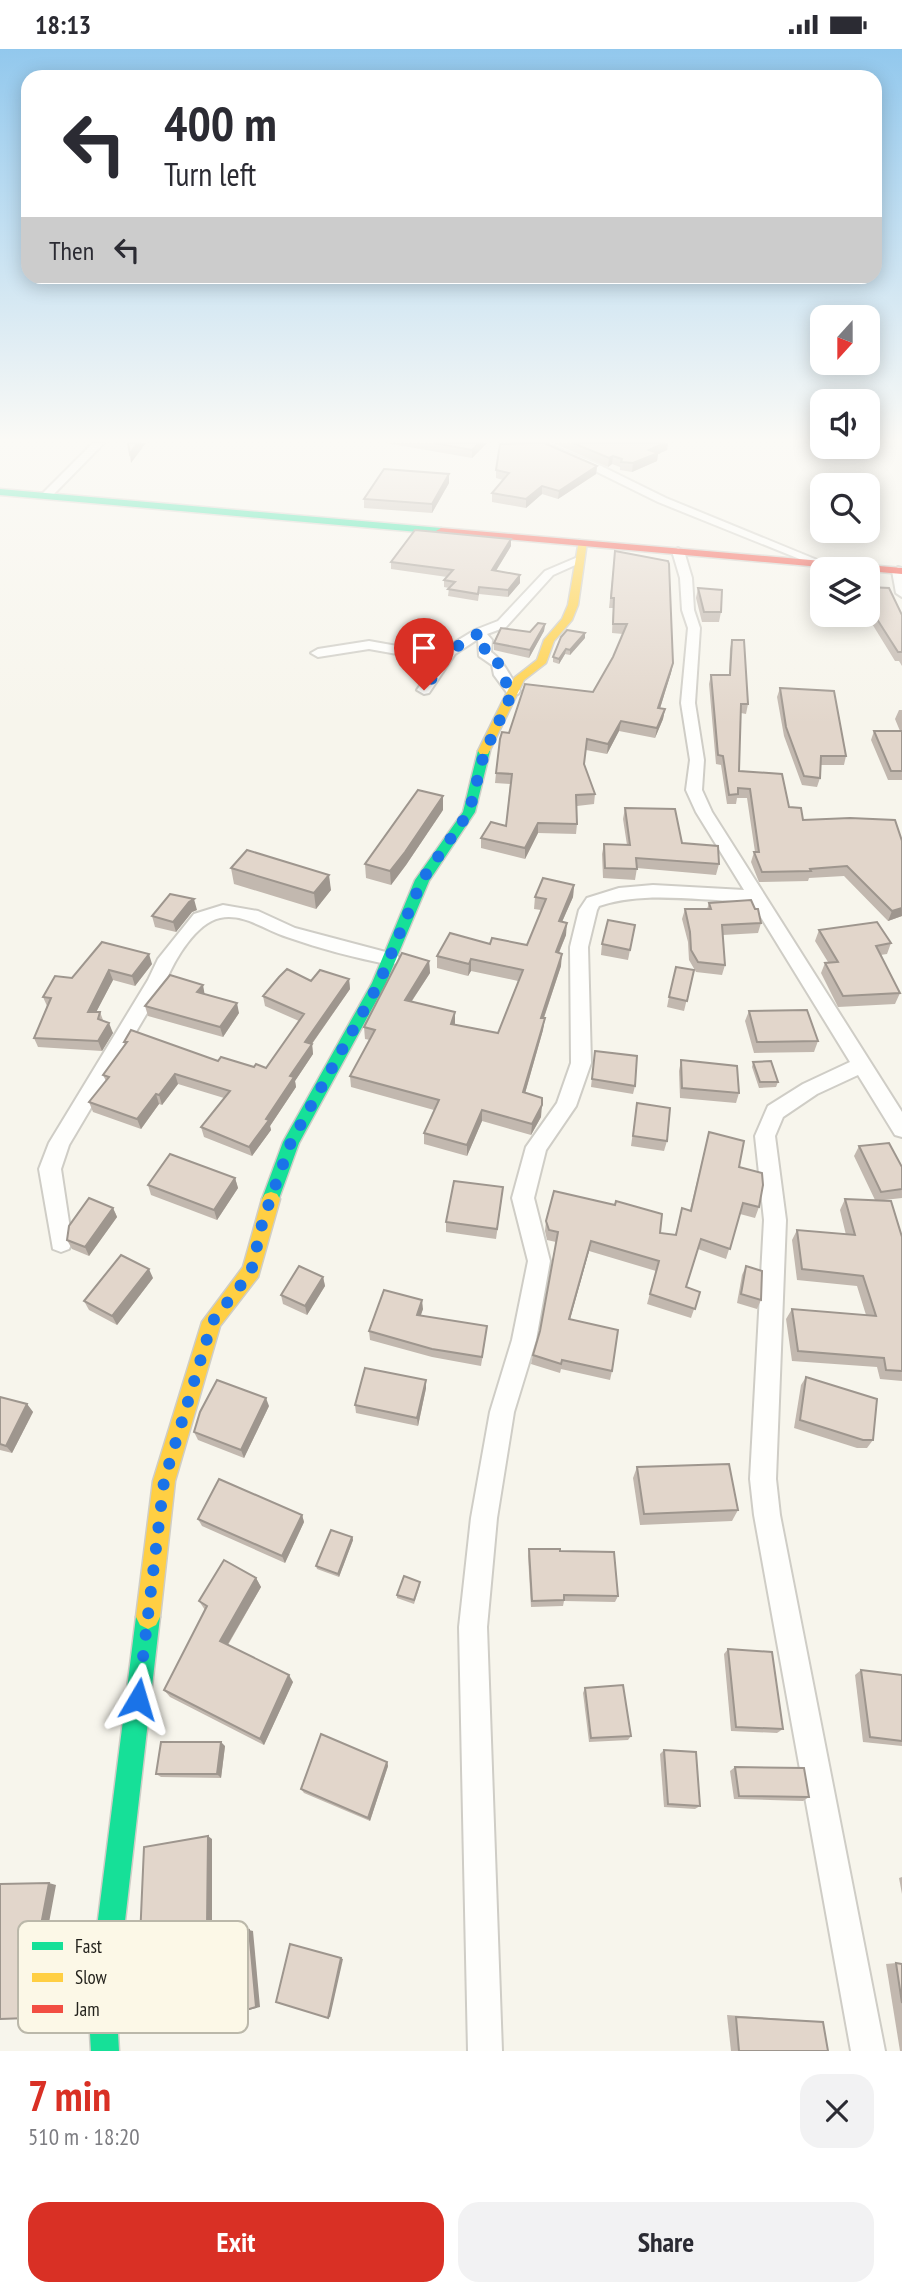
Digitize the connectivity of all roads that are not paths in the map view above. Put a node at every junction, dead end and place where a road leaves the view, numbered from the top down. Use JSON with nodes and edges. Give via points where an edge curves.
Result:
{"nodes":[{"id":1,"x":517,"y":536,"type":"edge"},
{"id":2,"x":752,"y":536,"type":"edge"},
{"id":3,"x":582,"y":542,"type":"junction"},
{"id":4,"x":678,"y":551,"type":"junction"},
{"id":5,"x":578,"y":560,"type":"junction"},
{"id":6,"x":810,"y":560,"type":"edge"},
{"id":7,"x":810,"y":563,"type":"edge"},
{"id":8,"x":880,"y":569,"type":"edge"},
{"id":9,"x":900,"y":571,"type":"edge"},
{"id":10,"x":902,"y":593,"type":"edge"},
{"id":11,"x":479,"y":633,"type":"junction"},
{"id":12,"x":450,"y":651,"type":"junction"},
{"id":13,"x":318,"y":653,"type":"dead end"},
{"id":14,"x":424,"y":690,"type":"dead end"},
{"id":15,"x":513,"y":691,"type":"junction"},
{"id":16,"x":756,"y":895,"type":"junction"},
{"id":17,"x":391,"y":959,"type":"junction"},
{"id":18,"x":862,"y":1065,"type":"junction"},
{"id":19,"x":902,"y":1129,"type":"edge"},
{"id":20,"x":61,"y":1242,"type":"dead end"},
{"id":21,"x":111,"y":1921,"type":"edge"},
{"id":22,"x":104,"y":2033,"type":"edge"},
{"id":23,"x":105,"y":2051,"type":"edge"},
{"id":24,"x":485,"y":2051,"type":"edge"},
{"id":25,"x":868,"y":2051,"type":"edge"}],
"edges":[{"from":1,"to":3,"type":"main road"},
{"from":2,"to":6,"type":"street"},
{"from":3,"to":4,"type":"main road"},
{"from":3,"to":5,"type":"main road"},
{"from":4,"to":7,"type":"main road"},
{"from":4,"to":16,"type":"street","via":[[694,628],[688,703],[697,760],[694,790]]},
{"from":5,"to":11,"type":"street","via":[[549,573],[502,624]]},
{"from":5,"to":15,"type":"main road","via":[[567,620],[549,640],[541,661],[519,678]]},
{"from":8,"to":9,"type":"main road"},
{"from":9,"to":10,"type":"street"},
{"from":11,"to":12,"type":"street"},
{"from":11,"to":15,"type":"street","via":[[486,640],[484,653],[498,663],[500,675]]},
{"from":12,"to":13,"type":"street","via":[[414,653],[369,645]]},
{"from":12,"to":14,"type":"street"},
{"from":15,"to":17,"type":"main road","via":[[484,754],[469,812],[422,880]]},
{"from":16,"to":18,"type":"street"},
{"from":16,"to":24,"type":"street","via":[[653,891],[606,897],[593,902],[588,910],[579,947],[581,1063],[566,1107],[536,1147],[523,1198],[539,1261],[524,1340],[502,1412],[484,1518],[473,1627]]},
{"from":17,"to":20,"type":"street","via":[[289,932],[252,915],[223,911],[200,918],[164,963],[58,1143],[50,1170]]},
{"from":17,"to":21,"type":"main road","via":[[291,1142],[263,1220],[251,1272],[212,1322],[164,1481]]},
{"from":18,"to":19,"type":"street"},
{"from":18,"to":25,"type":"street","via":[[810,1089],[775,1112],[765,1136],[775,1220],[763,1479]]},
{"from":22,"to":23,"type":"main road"}]}
